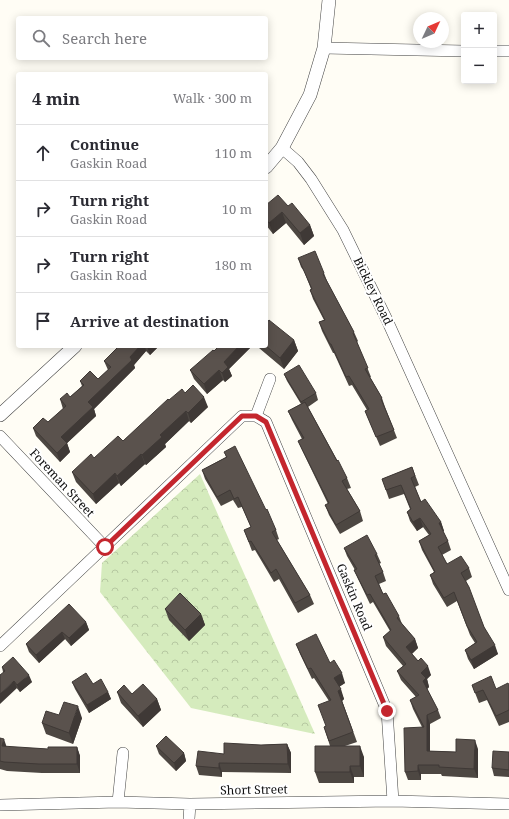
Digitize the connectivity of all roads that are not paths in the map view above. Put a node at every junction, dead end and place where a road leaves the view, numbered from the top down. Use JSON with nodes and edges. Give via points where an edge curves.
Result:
{"nodes":[{"id":1,"x":329,"y":0,"type":"edge"},
{"id":2,"x":324,"y":48,"type":"junction"},
{"id":3,"x":461,"y":51,"type":"edge"},
{"id":4,"x":497,"y":51,"type":"edge"},
{"id":5,"x":509,"y":52,"type":"edge"},
{"id":6,"x":282,"y":148,"type":"junction"},
{"id":7,"x":268,"y":165,"type":"edge"},
{"id":8,"x":73,"y":348,"type":"edge"},
{"id":9,"x":270,"y":379,"type":"dead end"},
{"id":10,"x":0,"y":415,"type":"edge"},
{"id":11,"x":256,"y":416,"type":"junction"},
{"id":12,"x":0,"y":436,"type":"edge"},
{"id":13,"x":105,"y":547,"type":"junction"},
{"id":14,"x":509,"y":590,"type":"edge"},
{"id":15,"x":0,"y":646,"type":"edge"},
{"id":16,"x":123,"y":753,"type":"dead end"},
{"id":17,"x":393,"y":801,"type":"junction"},
{"id":18,"x":118,"y":802,"type":"junction"},
{"id":19,"x":190,"y":804,"type":"junction"},
{"id":20,"x":509,"y":804,"type":"edge"},
{"id":21,"x":0,"y":805,"type":"edge"},
{"id":22,"x":189,"y":819,"type":"edge"}],
"edges":[{"from":1,"to":2,"type":"street"},
{"from":2,"to":3,"type":"street"},
{"from":2,"to":6,"type":"street","via":[[310,96]]},
{"from":4,"to":5,"type":"street"},
{"from":6,"to":7,"type":"street"},
{"from":6,"to":14,"type":"street","name":"Bickley Road","via":[[298,162],[311,179],[343,230],[387,320]]},
{"from":8,"to":10,"type":"street"},
{"from":9,"to":11,"type":"street"},
{"from":11,"to":13,"type":"street","via":[[242,416]]},
{"from":11,"to":17,"type":"street","name":"Gaskin Road","via":[[266,422],[387,711]]},
{"from":12,"to":13,"type":"street","name":"Foreman Street"},
{"from":13,"to":15,"type":"street"},
{"from":16,"to":18,"type":"street"},
{"from":17,"to":19,"type":"street","name":"Short Street"},
{"from":17,"to":20,"type":"street","name":"Short Street"},
{"from":18,"to":19,"type":"street","name":"Short Street"},
{"from":18,"to":21,"type":"street","name":"Short Street"},
{"from":19,"to":22,"type":"street"}]}
